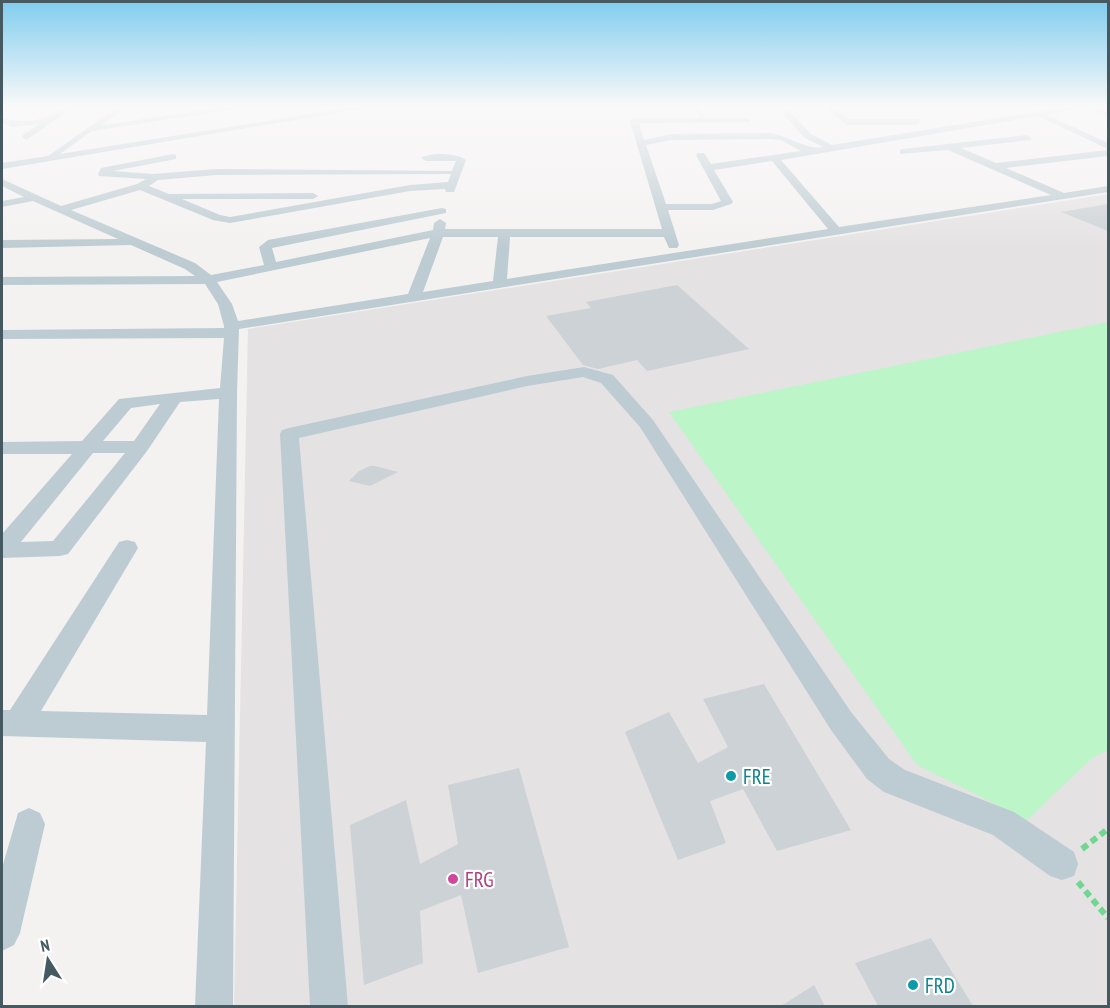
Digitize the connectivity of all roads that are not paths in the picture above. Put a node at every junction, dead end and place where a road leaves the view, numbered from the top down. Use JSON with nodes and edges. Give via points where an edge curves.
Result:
{"nodes":[{"id":1,"x":53,"y":155,"type":"edge"},
{"id":2,"x":60,"y":155,"type":"edge"},
{"id":3,"x":647,"y":155,"type":"edge"},
{"id":4,"x":701,"y":155,"type":"dead end"},
{"id":5,"x":789,"y":155,"type":"edge"},
{"id":6,"x":970,"y":155,"type":"edge"},
{"id":7,"x":1086,"y":155,"type":"edge"},
{"id":8,"x":1076,"y":156,"type":"joint"},
{"id":9,"x":173,"y":157,"type":"dead end"},
{"id":10,"x":419,"y":158,"type":"dead end"},
{"id":11,"x":774,"y":158,"type":"junction"},
{"id":12,"x":47,"y":159,"type":"junction"},
{"id":13,"x":2,"y":166,"type":"edge"},
{"id":14,"x":996,"y":166,"type":"junction"},
{"id":15,"x":707,"y":168,"type":"junction"},
{"id":16,"x":458,"y":172,"type":"junction"},
{"id":17,"x":153,"y":177,"type":"junction"},
{"id":18,"x":2,"y":182,"type":"edge"},
{"id":19,"x":453,"y":185,"type":"junction"},
{"id":20,"x":141,"y":186,"type":"junction"},
{"id":21,"x":1108,"y":189,"type":"edge"},
{"id":22,"x":163,"y":195,"type":"junction"},
{"id":23,"x":364,"y":196,"type":"junction"},
{"id":24,"x":1063,"y":196,"type":"junction"},
{"id":25,"x":1108,"y":196,"type":"edge"},
{"id":26,"x":34,"y":198,"type":"junction"},
{"id":27,"x":2,"y":204,"type":"edge"},
{"id":28,"x":1038,"y":206,"type":"dead end"},
{"id":29,"x":662,"y":207,"type":"junction"},
{"id":30,"x":60,"y":210,"type":"junction"},
{"id":31,"x":442,"y":211,"type":"junction"},
{"id":32,"x":836,"y":231,"type":"junction"},
{"id":33,"x":438,"y":233,"type":"junction"},
{"id":34,"x":504,"y":233,"type":"junction"},
{"id":35,"x":670,"y":233,"type":"junction"},
{"id":36,"x":136,"y":243,"type":"junction"},
{"id":37,"x":2,"y":244,"type":"edge"},
{"id":38,"x":676,"y":255,"type":"junction"},
{"id":39,"x":271,"y":268,"type":"junction"},
{"id":40,"x":2,"y":280,"type":"edge"},
{"id":41,"x":209,"y":280,"type":"junction"},
{"id":42,"x":500,"y":282,"type":"junction"},
{"id":43,"x":414,"y":296,"type":"junction"},
{"id":44,"x":232,"y":329,"type":"junction"},
{"id":45,"x":2,"y":334,"type":"edge"},
{"id":46,"x":228,"y":393,"type":"junction"},
{"id":47,"x":174,"y":397,"type":"junction"},
{"id":48,"x":90,"y":447,"type":"junction"},
{"id":49,"x":140,"y":447,"type":"junction"},
{"id":50,"x":2,"y":448,"type":"edge"},
{"id":51,"x":127,"y":548,"type":"dead end"},
{"id":52,"x":2,"y":549,"type":"edge"},
{"id":53,"x":9,"y":724,"type":"edge"},
{"id":54,"x":222,"y":729,"type":"junction"},
{"id":55,"x":29,"y":824,"type":"dead end"},
{"id":56,"x":1062,"y":864,"type":"road end"},
{"id":57,"x":2,"y":933,"type":"edge"},
{"id":58,"x":214,"y":1006,"type":"edge"},
{"id":59,"x":329,"y":1006,"type":"edge"}],
"edges":[{"from":1,"to":12,"type":"street"},
{"from":2,"to":12,"type":"street"},
{"from":3,"to":29,"type":"street"},
{"from":4,"to":15,"type":"street"},
{"from":5,"to":11,"type":"street"},
{"from":6,"to":14,"type":"street"},
{"from":7,"to":8,"type":"street"},
{"from":8,"to":14,"type":"street"},
{"from":9,"to":17,"type":"street","via":[[103,173]]},
{"from":10,"to":16,"type":"street","via":[[460,159]]},
{"from":11,"to":15,"type":"street"},
{"from":11,"to":32,"type":"street"},
{"from":12,"to":13,"type":"street"},
{"from":14,"to":24,"type":"street"},
{"from":15,"to":29,"type":"street","via":[[726,204]]},
{"from":16,"to":17,"type":"street","via":[[216,172]]},
{"from":16,"to":19,"type":"street"},
{"from":17,"to":20,"type":"street"},
{"from":18,"to":26,"type":"street"},
{"from":19,"to":23,"type":"street"},
{"from":19,"to":31,"type":"street"},
{"from":20,"to":22,"type":"street"},
{"from":20,"to":30,"type":"street"},
{"from":21,"to":24,"type":"street"},
{"from":22,"to":23,"type":"street"},
{"from":22,"to":23,"type":"street","via":[[230,220]]},
{"from":24,"to":32,"type":"street"},
{"from":25,"to":28,"type":"street"},
{"from":26,"to":27,"type":"street"},
{"from":26,"to":30,"type":"street"},
{"from":29,"to":35,"type":"street"},
{"from":30,"to":36,"type":"street"},
{"from":31,"to":33,"type":"street"},
{"from":31,"to":39,"type":"street","via":[[277,241],[266,248]]},
{"from":32,"to":38,"type":"street"},
{"from":33,"to":34,"type":"street"},
{"from":33,"to":39,"type":"street"},
{"from":33,"to":43,"type":"street"},
{"from":34,"to":35,"type":"street"},
{"from":34,"to":42,"type":"street"},
{"from":35,"to":38,"type":"street"},
{"from":36,"to":37,"type":"street"},
{"from":36,"to":41,"type":"street","via":[[190,266]]},
{"from":38,"to":42,"type":"street"},
{"from":39,"to":41,"type":"street"},
{"from":40,"to":41,"type":"street"},
{"from":41,"to":44,"type":"street","via":[[225,304]]},
{"from":42,"to":43,"type":"street"},
{"from":43,"to":44,"type":"street"},
{"from":44,"to":45,"type":"street"},
{"from":44,"to":46,"type":"street"},
{"from":46,"to":47,"type":"street"},
{"from":46,"to":54,"type":"street"},
{"from":47,"to":48,"type":"street","via":[[125,403]]},
{"from":47,"to":49,"type":"street"},
{"from":48,"to":49,"type":"street"},
{"from":48,"to":50,"type":"street"},
{"from":48,"to":52,"type":"street"},
{"from":49,"to":52,"type":"street","via":[[64,545],[49,550]]},
{"from":51,"to":53,"type":"street"},
{"from":53,"to":54,"type":"street"},
{"from":54,"to":58,"type":"street"},
{"from":55,"to":57,"type":"street"},
{"from":56,"to":59,"type":"street","via":[[1003,823],[895,781],[878,769],[841,721],[647,424],[607,379],[584,372],[527,381],[289,434]]}]}
